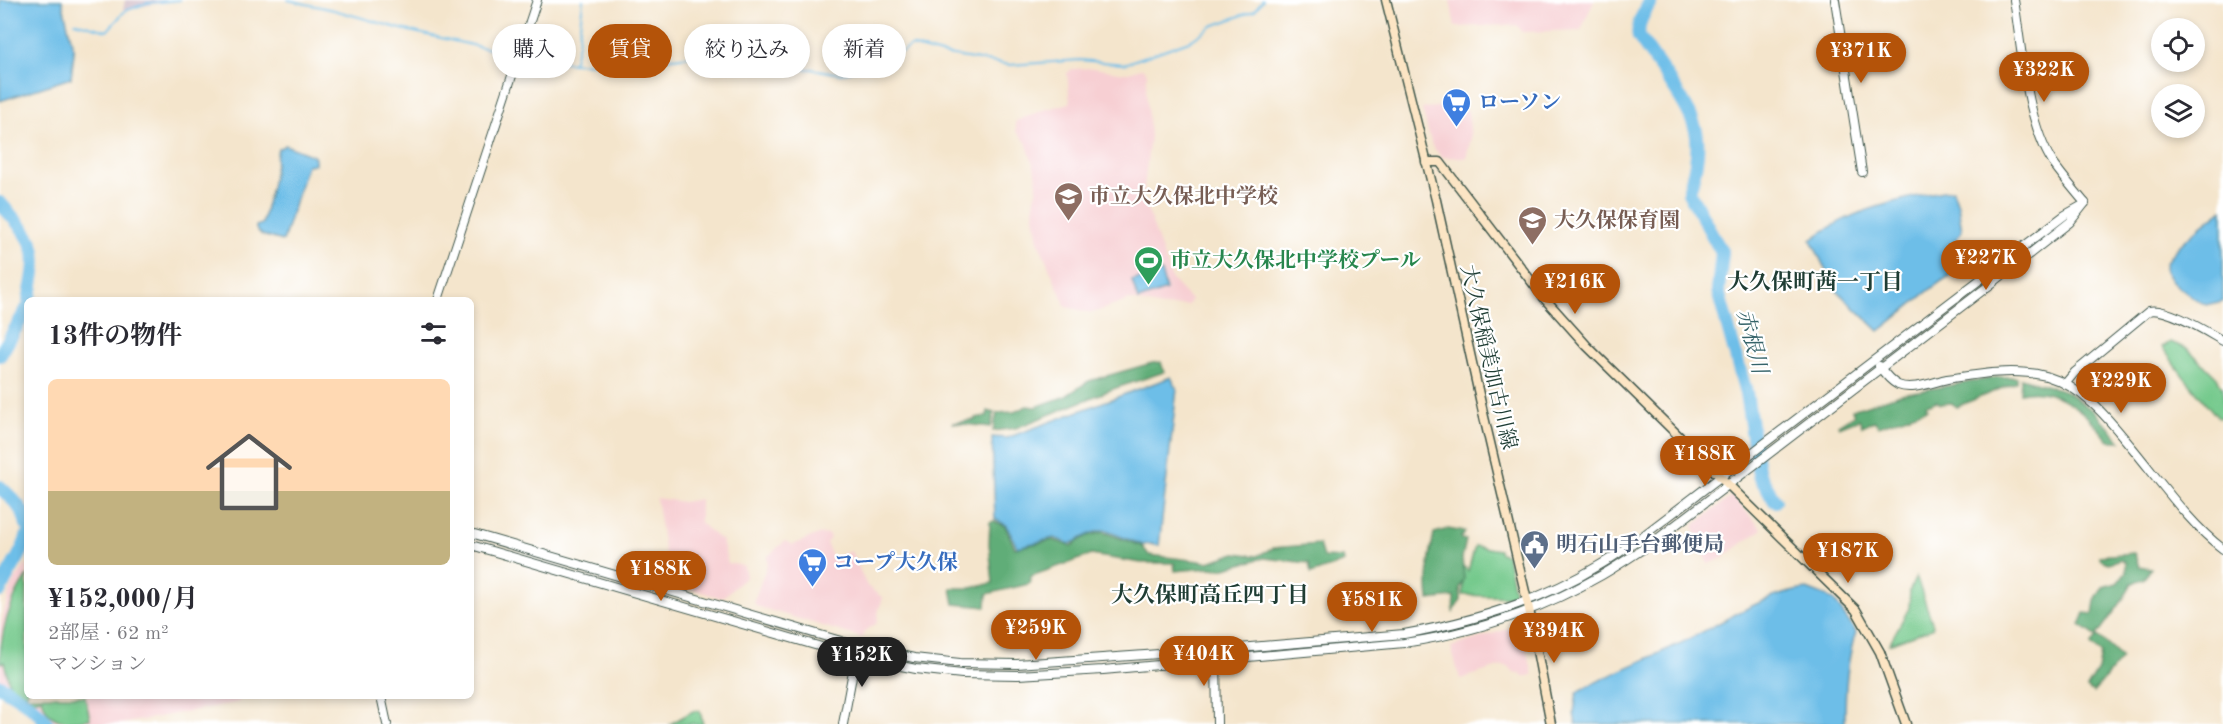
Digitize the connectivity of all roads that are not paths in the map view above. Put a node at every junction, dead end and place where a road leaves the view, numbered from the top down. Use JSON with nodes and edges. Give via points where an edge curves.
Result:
{"nodes":[{"id":1,"x":537,"y":0,"type":"edge"},
{"id":2,"x":1386,"y":0,"type":"edge"},
{"id":3,"x":1835,"y":0,"type":"edge"},
{"id":4,"x":2014,"y":0,"type":"edge"},
{"id":5,"x":1426,"y":162,"type":"junction"},
{"id":6,"x":1862,"y":172,"type":"dead end"},
{"id":7,"x":2085,"y":204,"type":"junction"},
{"id":8,"x":439,"y":297,"type":"edge"},
{"id":9,"x":2223,"y":341,"type":"edge"},
{"id":10,"x":1875,"y":361,"type":"junction"},
{"id":11,"x":1880,"y":368,"type":"junction"},
{"id":12,"x":2065,"y":384,"type":"junction"},
{"id":13,"x":1721,"y":478,"type":"junction"},
{"id":14,"x":1729,"y":485,"type":"junction"},
{"id":15,"x":474,"y":534,"type":"edge"},
{"id":16,"x":474,"y":546,"type":"edge"},
{"id":17,"x":2223,"y":549,"type":"edge"},
{"id":18,"x":1528,"y":604,"type":"junction"},
{"id":19,"x":858,"y":646,"type":"junction"},
{"id":20,"x":1216,"y":650,"type":"junction"},
{"id":21,"x":856,"y":657,"type":"junction"},
{"id":22,"x":1216,"y":660,"type":"junction"},
{"id":23,"x":382,"y":699,"type":"edge"},
{"id":24,"x":387,"y":724,"type":"edge"},
{"id":25,"x":843,"y":724,"type":"edge"},
{"id":26,"x":1217,"y":724,"type":"edge"},
{"id":27,"x":1551,"y":724,"type":"edge"},
{"id":28,"x":1906,"y":724,"type":"edge"}],
"edges":[{"from":1,"to":8,"type":"street"},
{"from":2,"to":5,"type":"main road","name":"大久保稲美加古川線"},
{"from":3,"to":6,"type":"street"},
{"from":4,"to":7,"type":"street","via":[[2037,128],[2053,161]]},
{"from":5,"to":13,"type":"main road","via":[[1440,162],[1566,324]]},
{"from":5,"to":18,"type":"main road","name":"大久保稲美加古川線"},
{"from":7,"to":10,"type":"street","via":[[2065,214]]},
{"from":7,"to":11,"type":"street","via":[[2070,222]]},
{"from":9,"to":12,"type":"street","via":[[2155,309],[2074,372]]},
{"from":10,"to":11,"type":"street"},
{"from":10,"to":13,"type":"street"},
{"from":11,"to":12,"type":"street","via":[[1889,379],[1907,387],[2011,372],[2047,376]]},
{"from":11,"to":14,"type":"street"},
{"from":12,"to":17,"type":"street","via":[[2103,411],[2189,516]]},
{"from":13,"to":14,"type":"main road"},
{"from":13,"to":18,"type":"street","via":[[1597,567]]},
{"from":14,"to":18,"type":"street","via":[[1602,575],[1563,596]]},
{"from":14,"to":28,"type":"main road","via":[[1856,610],[1880,652]]},
{"from":15,"to":19,"type":"street"},
{"from":16,"to":21,"type":"street"},
{"from":18,"to":20,"type":"street","via":[[1404,634]]},
{"from":18,"to":22,"type":"street","via":[[1470,631],[1435,639]]},
{"from":18,"to":27,"type":"main road","name":"大久保稲美加古川線"},
{"from":19,"to":20,"type":"street","via":[[914,658],[1017,664]]},
{"from":19,"to":21,"type":"street"},
{"from":20,"to":22,"type":"street"},
{"from":21,"to":22,"type":"street","via":[[916,669],[1018,675]]},
{"from":21,"to":25,"type":"street"},
{"from":22,"to":26,"type":"street"},
{"from":23,"to":24,"type":"street"}]}
